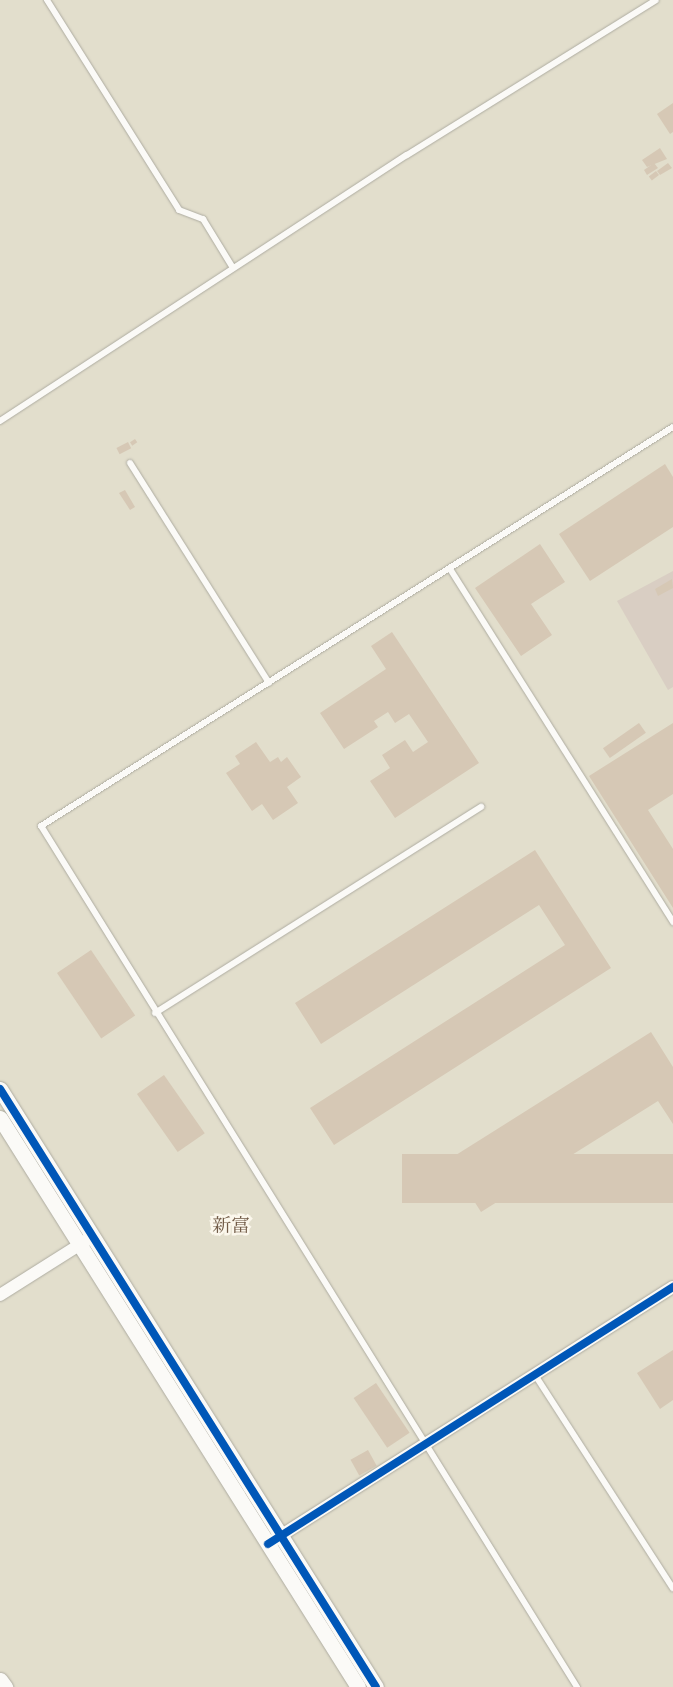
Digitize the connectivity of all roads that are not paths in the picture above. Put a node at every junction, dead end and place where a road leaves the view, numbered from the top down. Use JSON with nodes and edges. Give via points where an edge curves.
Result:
{"nodes":[{"id":1,"x":47,"y":0,"type":"edge"},
{"id":2,"x":656,"y":0,"type":"edge"},
{"id":3,"x":233,"y":268,"type":"junction"},
{"id":4,"x":0,"y":421,"type":"edge"},
{"id":5,"x":673,"y":427,"type":"edge"},
{"id":6,"x":130,"y":463,"type":"dead end"},
{"id":7,"x":450,"y":569,"type":"junction"},
{"id":8,"x":269,"y":683,"type":"junction"},
{"id":9,"x":481,"y":806,"type":"dead end"},
{"id":10,"x":673,"y":922,"type":"edge"},
{"id":11,"x":156,"y":1013,"type":"junction"},
{"id":12,"x":0,"y":1089,"type":"edge"},
{"id":13,"x":0,"y":1118,"type":"edge"},
{"id":14,"x":86,"y":1241,"type":"junction"},
{"id":15,"x":673,"y":1287,"type":"edge"},
{"id":16,"x":0,"y":1295,"type":"edge"},
{"id":17,"x":535,"y":1375,"type":"junction"},
{"id":18,"x":425,"y":1444,"type":"junction"},
{"id":19,"x":275,"y":1540,"type":"junction"},
{"id":20,"x":673,"y":1588,"type":"edge"},
{"id":21,"x":0,"y":1680,"type":"edge"},
{"id":22,"x":5,"y":1687,"type":"edge"},
{"id":23,"x":358,"y":1687,"type":"edge"},
{"id":24,"x":376,"y":1687,"type":"edge"},
{"id":25,"x":577,"y":1687,"type":"edge"}],
"edges":[{"from":1,"to":3,"type":"lane","via":[[179,210],[203,219]]},
{"from":2,"to":3,"type":"lane","via":[[599,33]]},
{"from":3,"to":4,"type":"lane"},
{"from":5,"to":7,"type":"lane"},
{"from":6,"to":8,"type":"lane"},
{"from":7,"to":8,"type":"lane"},
{"from":7,"to":10,"type":"lane"},
{"from":8,"to":11,"type":"lane","via":[[41,826]]},
{"from":9,"to":11,"type":"lane"},
{"from":11,"to":18,"type":"lane"},
{"from":12,"to":14,"type":"street"},
{"from":13,"to":14,"type":"street"},
{"from":14,"to":16,"type":"street"},
{"from":14,"to":19,"type":"street"},
{"from":15,"to":17,"type":"street"},
{"from":17,"to":18,"type":"street"},
{"from":17,"to":20,"type":"lane"},
{"from":18,"to":19,"type":"street"},
{"from":18,"to":25,"type":"lane"},
{"from":19,"to":23,"type":"street"},
{"from":19,"to":24,"type":"street"},
{"from":21,"to":22,"type":"street"}]}
